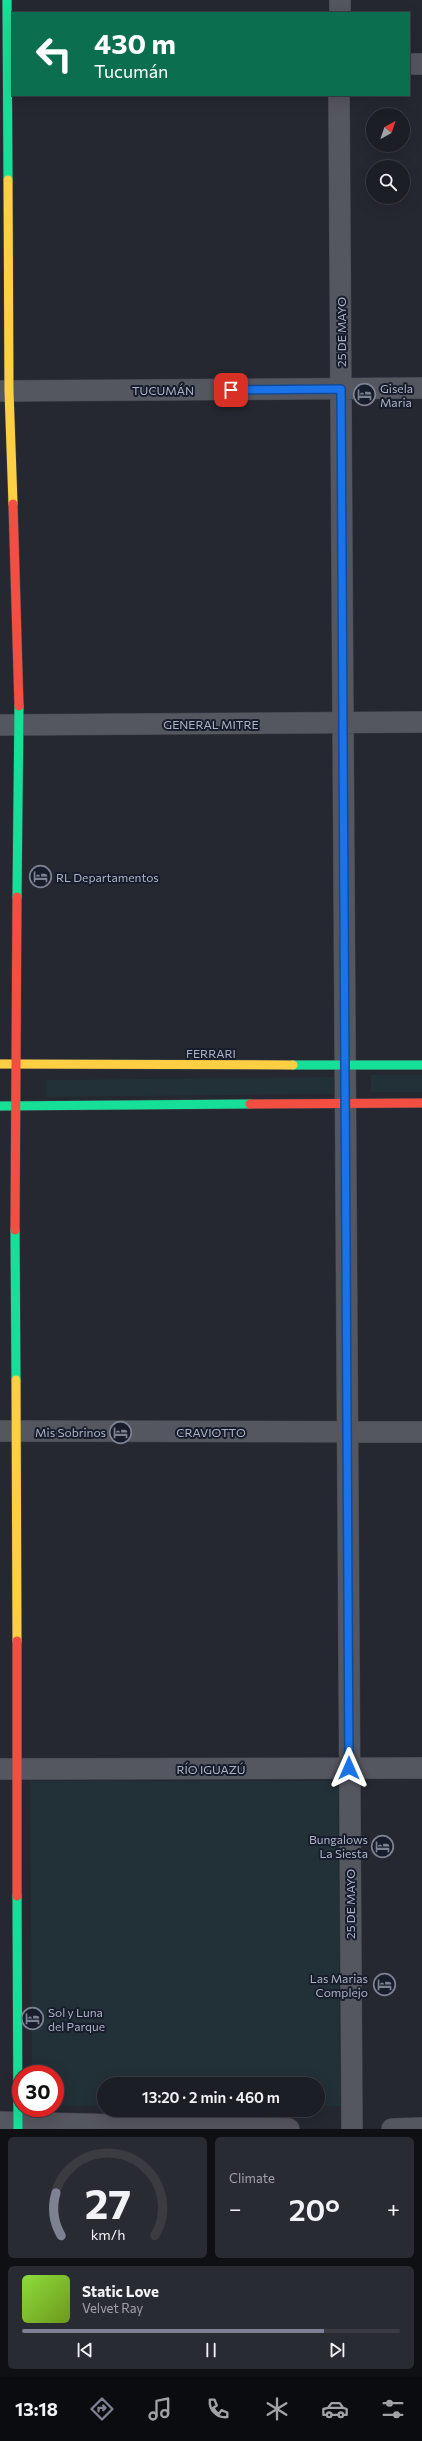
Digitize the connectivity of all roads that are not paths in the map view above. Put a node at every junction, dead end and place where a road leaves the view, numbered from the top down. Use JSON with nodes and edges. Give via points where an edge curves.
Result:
{"nodes":[{"id":1,"x":7,"y":0,"type":"edge"},
{"id":2,"x":340,"y":0,"type":"edge"},
{"id":3,"x":340,"y":12,"type":"edge"},
{"id":4,"x":410,"y":64,"type":"edge"},
{"id":5,"x":422,"y":64,"type":"edge"},
{"id":6,"x":7,"y":67,"type":"edge"},
{"id":7,"x":339,"y":96,"type":"edge"},
{"id":8,"x":422,"y":388,"type":"edge"},
{"id":9,"x":341,"y":389,"type":"junction"},
{"id":10,"x":5,"y":391,"type":"edge"},
{"id":11,"x":422,"y":722,"type":"edge"},
{"id":12,"x":343,"y":723,"type":"junction"},
{"id":13,"x":10,"y":725,"type":"edge"},
{"id":14,"x":0,"y":1064,"type":"edge"},
{"id":15,"x":15,"y":1064,"type":"junction"},
{"id":16,"x":422,"y":1064,"type":"edge"},
{"id":17,"x":345,"y":1066,"type":"junction"},
{"id":18,"x":422,"y":1103,"type":"edge"},
{"id":19,"x":346,"y":1104,"type":"junction"},
{"id":20,"x":0,"y":1106,"type":"edge"},
{"id":21,"x":16,"y":1106,"type":"junction"},
{"id":22,"x":8,"y":1431,"type":"edge"},
{"id":23,"x":348,"y":1432,"type":"junction"},
{"id":24,"x":422,"y":1432,"type":"edge"},
{"id":25,"x":349,"y":1768,"type":"junction"},
{"id":26,"x":422,"y":1768,"type":"edge"},
{"id":27,"x":8,"y":1769,"type":"edge"},
{"id":28,"x":12,"y":2125,"type":"edge"},
{"id":29,"x":422,"y":2128,"type":"edge"},
{"id":30,"x":289,"y":2129,"type":"edge"},
{"id":31,"x":352,"y":2129,"type":"edge"},
{"id":32,"x":392,"y":2129,"type":"edge"}],
"edges":[{"from":1,"to":6,"type":"street"},
{"from":2,"to":3,"type":"street"},
{"from":4,"to":5,"type":"street"},
{"from":6,"to":10,"type":"street"},
{"from":7,"to":9,"type":"street","name":"25 DE MAYO"},
{"from":8,"to":9,"type":"street","name":"TUCUMÁN"},
{"from":9,"to":10,"type":"street","name":"TUCUMÁN"},
{"from":9,"to":12,"type":"street","name":"25 DE MAYO"},
{"from":10,"to":13,"type":"street"},
{"from":11,"to":12,"type":"street","name":"GENERAL MITRE"},
{"from":12,"to":13,"type":"street","name":"GENERAL MITRE"},
{"from":12,"to":17,"type":"street","name":"25 DE MAYO"},
{"from":13,"to":15,"type":"street"},
{"from":14,"to":15,"type":"street","name":"FERRARI"},
{"from":15,"to":17,"type":"street","name":"FERRARI"},
{"from":15,"to":21,"type":"street"},
{"from":16,"to":17,"type":"street","name":"FERRARI"},
{"from":17,"to":19,"type":"street","name":"25 DE MAYO"},
{"from":18,"to":19,"type":"street"},
{"from":19,"to":21,"type":"street"},
{"from":19,"to":23,"type":"street","name":"25 DE MAYO"},
{"from":20,"to":21,"type":"street"},
{"from":21,"to":22,"type":"street"},
{"from":22,"to":23,"type":"street","name":"CRAVIOTTO"},
{"from":22,"to":27,"type":"street"},
{"from":23,"to":24,"type":"street","name":"CRAVIOTTO"},
{"from":23,"to":25,"type":"street","name":"25 DE MAYO"},
{"from":25,"to":26,"type":"street","name":"RÍO IGUAZÚ"},
{"from":25,"to":27,"type":"street","name":"RÍO IGUAZÚ"},
{"from":25,"to":31,"type":"street","name":"25 DE MAYO"},
{"from":27,"to":28,"type":"street"},
{"from":28,"to":30,"type":"street"},
{"from":29,"to":32,"type":"street"}]}
